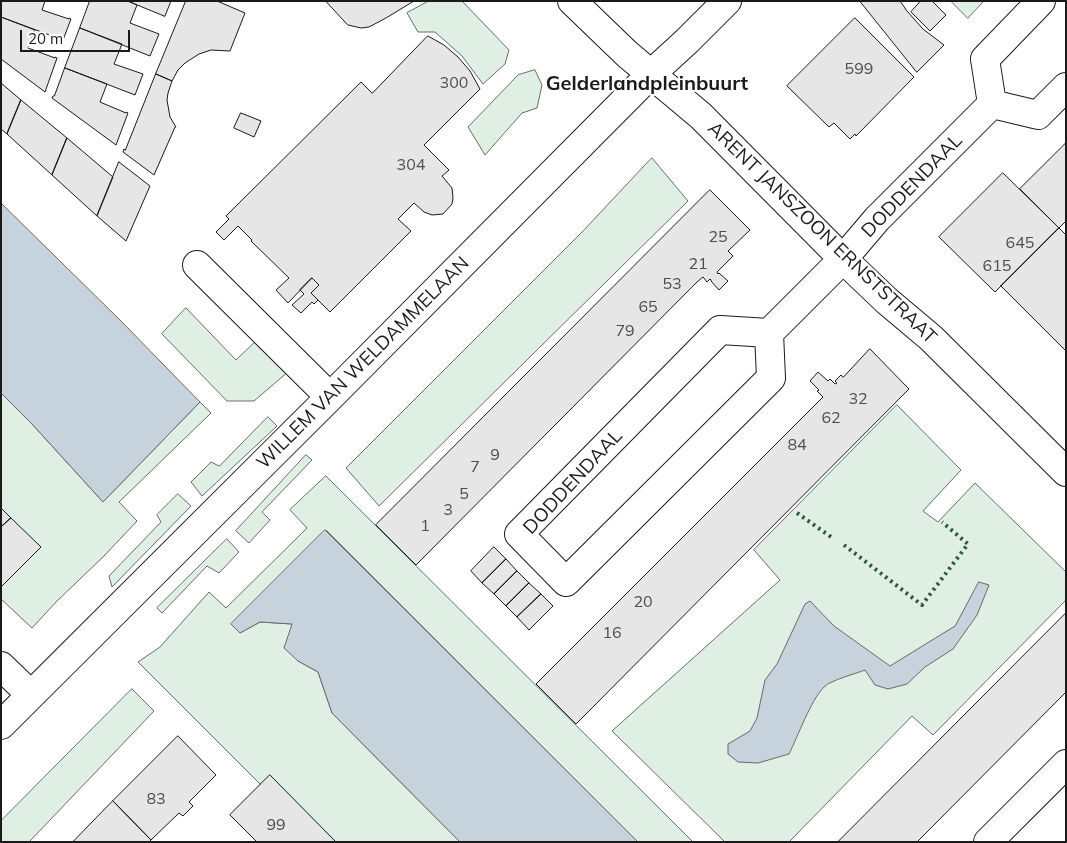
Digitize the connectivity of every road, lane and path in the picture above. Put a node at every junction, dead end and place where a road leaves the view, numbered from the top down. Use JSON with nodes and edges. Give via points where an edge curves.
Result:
{"nodes":[{"id":1,"x":572,"y":1,"type":"edge"},
{"id":2,"x":727,"y":1,"type":"edge"},
{"id":3,"x":1041,"y":1,"type":"edge"},
{"id":4,"x":651,"y":74,"type":"junction"},
{"id":5,"x":1066,"y":87,"type":"edge"},
{"id":6,"x":992,"y":104,"type":"junction"},
{"id":7,"x":843,"y":259,"type":"junction"},
{"id":8,"x":196,"y":265,"type":"dead end"},
{"id":9,"x":769,"y":333,"type":"junction"},
{"id":10,"x":330,"y":397,"type":"junction"},
{"id":11,"x":1066,"y":472,"type":"edge"},
{"id":12,"x":1,"y":666,"type":"edge"},
{"id":13,"x":31,"y":695,"type":"junction"},
{"id":14,"x":1,"y":725,"type":"edge"},
{"id":15,"x":1066,"y":764,"type":"edge"},
{"id":16,"x":988,"y":842,"type":"edge"}],
"edges":[{"from":1,"to":4,"type":"street","name":"ARENT JANSZOON ERNSTSTRAAT"},
{"from":2,"to":4,"type":"street","name":"WILLEM VAN WELDAMMELAAN"},
{"from":3,"to":6,"type":"street","via":[[985,59]]},
{"from":4,"to":7,"type":"street","name":"ARENT JANSZOON ERNSTSTRAAT","via":[[701,116]]},
{"from":4,"to":10,"type":"street","name":"WILLEM VAN WELDAMMELAAN"},
{"from":5,"to":6,"type":"street","via":[[1038,115]]},
{"from":6,"to":7,"type":"street","name":"DODDENDAAL","via":[[877,219]]},
{"from":7,"to":9,"type":"street","name":"DODDENDAAL"},
{"from":7,"to":11,"type":"street","name":"ARENT JANSZOON ERNSTSTRAAT","via":[[931,338]]},
{"from":8,"to":10,"type":"street"},
{"from":9,"to":9,"type":"street","name":"DODDENDAAL","via":[[720,330],[519,534],[566,582],[771,378]]},
{"from":10,"to":13,"type":"street","name":"WILLEM VAN WELDAMMELAAN"},
{"from":12,"to":13,"type":"street"},
{"from":13,"to":14,"type":"street","name":"WILLEM VAN WELDAMMELAAN"},
{"from":15,"to":16,"type":"street"}]}
